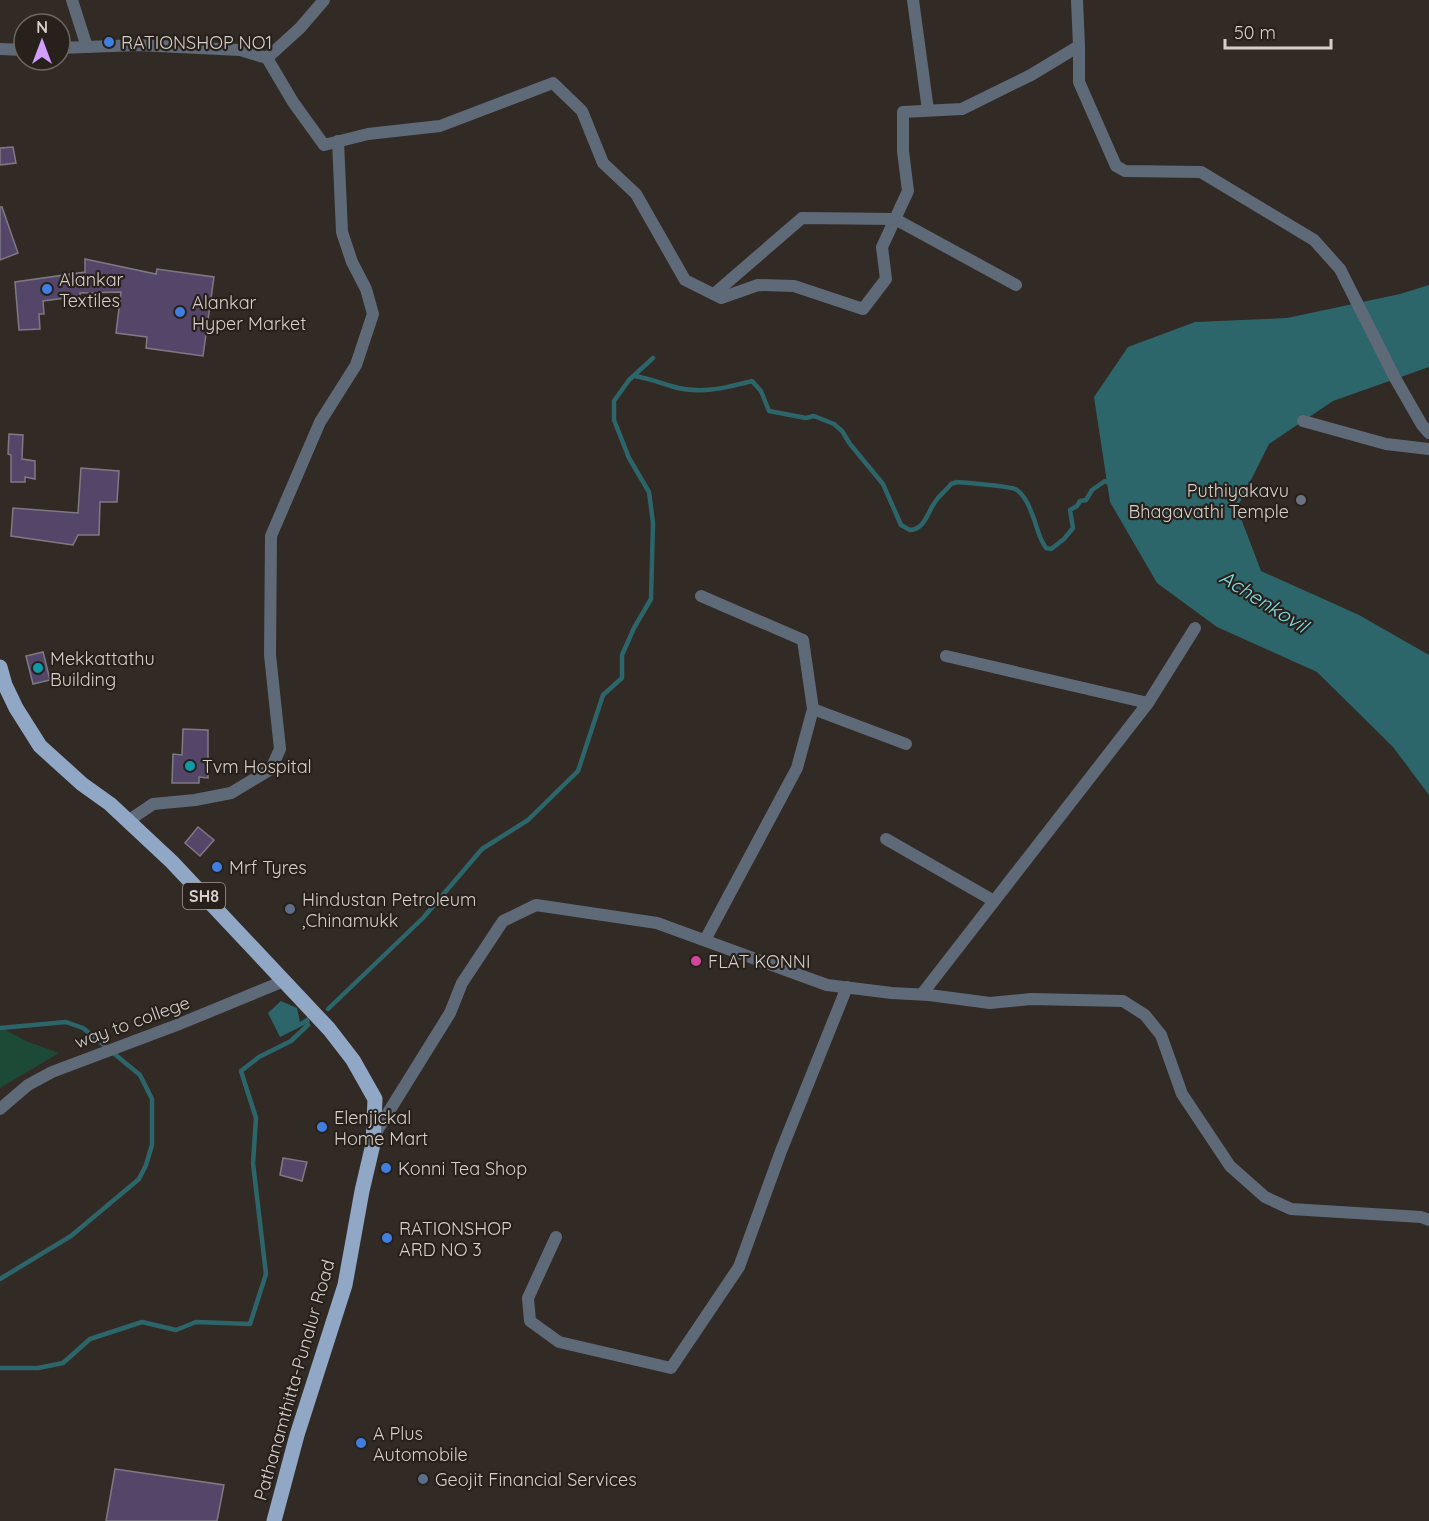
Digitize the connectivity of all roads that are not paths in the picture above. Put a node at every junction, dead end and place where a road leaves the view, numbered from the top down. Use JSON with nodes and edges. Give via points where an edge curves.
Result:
{"nodes":[{"id":1,"x":72,"y":0,"type":"edge"},
{"id":2,"x":324,"y":0,"type":"edge"},
{"id":3,"x":913,"y":0,"type":"edge"},
{"id":4,"x":1077,"y":0,"type":"edge"},
{"id":5,"x":1079,"y":46,"type":"junction"},
{"id":6,"x":87,"y":47,"type":"junction"},
{"id":7,"x":72,"y":48,"type":"edge"},
{"id":8,"x":267,"y":58,"type":"junction"},
{"id":9,"x":928,"y":110,"type":"junction"},
{"id":10,"x":338,"y":141,"type":"junction"},
{"id":11,"x":895,"y":219,"type":"junction"},
{"id":12,"x":1016,"y":285,"type":"dead end"},
{"id":13,"x":714,"y":294,"type":"junction"},
{"id":14,"x":1303,"y":421,"type":"dead end"},
{"id":15,"x":1427,"y":427,"type":"edge"},
{"id":16,"x":1429,"y":449,"type":"edge"},
{"id":17,"x":700,"y":596,"type":"dead end"},
{"id":18,"x":1195,"y":628,"type":"dead end"},
{"id":19,"x":946,"y":656,"type":"dead end"},
{"id":20,"x":0,"y":667,"type":"edge"},
{"id":21,"x":1148,"y":703,"type":"junction"},
{"id":22,"x":813,"y":709,"type":"junction"},
{"id":23,"x":906,"y":744,"type":"dead end"},
{"id":24,"x":128,"y":821,"type":"junction"},
{"id":25,"x":886,"y":839,"type":"dead end"},
{"id":26,"x":994,"y":901,"type":"junction"},
{"id":27,"x":705,"y":940,"type":"junction"},
{"id":28,"x":284,"y":981,"type":"junction"},
{"id":29,"x":847,"y":987,"type":"junction"},
{"id":30,"x":922,"y":994,"type":"junction"},
{"id":31,"x":0,"y":1109,"type":"edge"},
{"id":32,"x":373,"y":1144,"type":"junction"},
{"id":33,"x":1429,"y":1220,"type":"edge"},
{"id":34,"x":556,"y":1237,"type":"dead end"},
{"id":35,"x":274,"y":1521,"type":"edge"}],
"edges":[{"from":1,"to":6,"type":"street"},
{"from":2,"to":8,"type":"street"},
{"from":3,"to":9,"type":"street"},
{"from":4,"to":5,"type":"street"},
{"from":5,"to":9,"type":"street","via":[[962,109]]},
{"from":5,"to":15,"type":"street","via":[[1079,82],[1116,166],[1125,171],[1201,172],[1314,240],[1340,268],[1395,378]]},
{"from":6,"to":7,"type":"street"},
{"from":6,"to":8,"type":"street","via":[[240,50]]},
{"from":8,"to":10,"type":"street","via":[[324,145]]},
{"from":9,"to":11,"type":"street","via":[[903,112],[908,190]]},
{"from":10,"to":13,"type":"street","via":[[440,126],[553,83],[582,111],[603,163],[636,194],[685,280]]},
{"from":10,"to":24,"type":"street","via":[[342,232],[373,314],[356,365],[320,422],[271,536],[270,655],[280,750],[271,769],[231,793],[153,804]]},
{"from":11,"to":12,"type":"street"},
{"from":11,"to":13,"type":"street","via":[[802,218]]},
{"from":11,"to":13,"type":"street","via":[[882,247],[886,279],[863,309],[794,286],[758,285],[721,298]]},
{"from":14,"to":16,"type":"street","via":[[1386,444]]},
{"from":17,"to":22,"type":"street","via":[[803,640]]},
{"from":18,"to":21,"type":"street"},
{"from":19,"to":21,"type":"street"},
{"from":20,"to":24,"type":"main road","number":"SH8","via":[[16,708],[40,746]]},
{"from":21,"to":26,"type":"street"},
{"from":22,"to":23,"type":"street"},
{"from":22,"to":27,"type":"street","via":[[796,768]]},
{"from":24,"to":28,"type":"main road","number":"SH8"},
{"from":25,"to":26,"type":"street"},
{"from":26,"to":30,"type":"street"},
{"from":27,"to":29,"type":"street","via":[[827,985]]},
{"from":27,"to":32,"type":"street","via":[[657,923],[536,905],[503,921],[462,983],[450,1012],[378,1129]]},
{"from":28,"to":31,"type":"street","name":"way to college","via":[[52,1072],[28,1085]]},
{"from":28,"to":32,"type":"main road","number":"SH8","via":[[353,1060],[375,1099]]},
{"from":29,"to":30,"type":"street"},
{"from":29,"to":34,"type":"street","via":[[739,1267],[671,1368],[560,1342],[530,1321],[528,1298]]},
{"from":30,"to":33,"type":"street","via":[[990,1003],[1031,999],[1123,1001],[1145,1015],[1161,1035],[1182,1094],[1230,1166],[1265,1197],[1291,1209]]},
{"from":32,"to":35,"type":"main road","name":"Pathanamthitta-Punalur Road","number":"SH8","via":[[345,1285]]}]}
